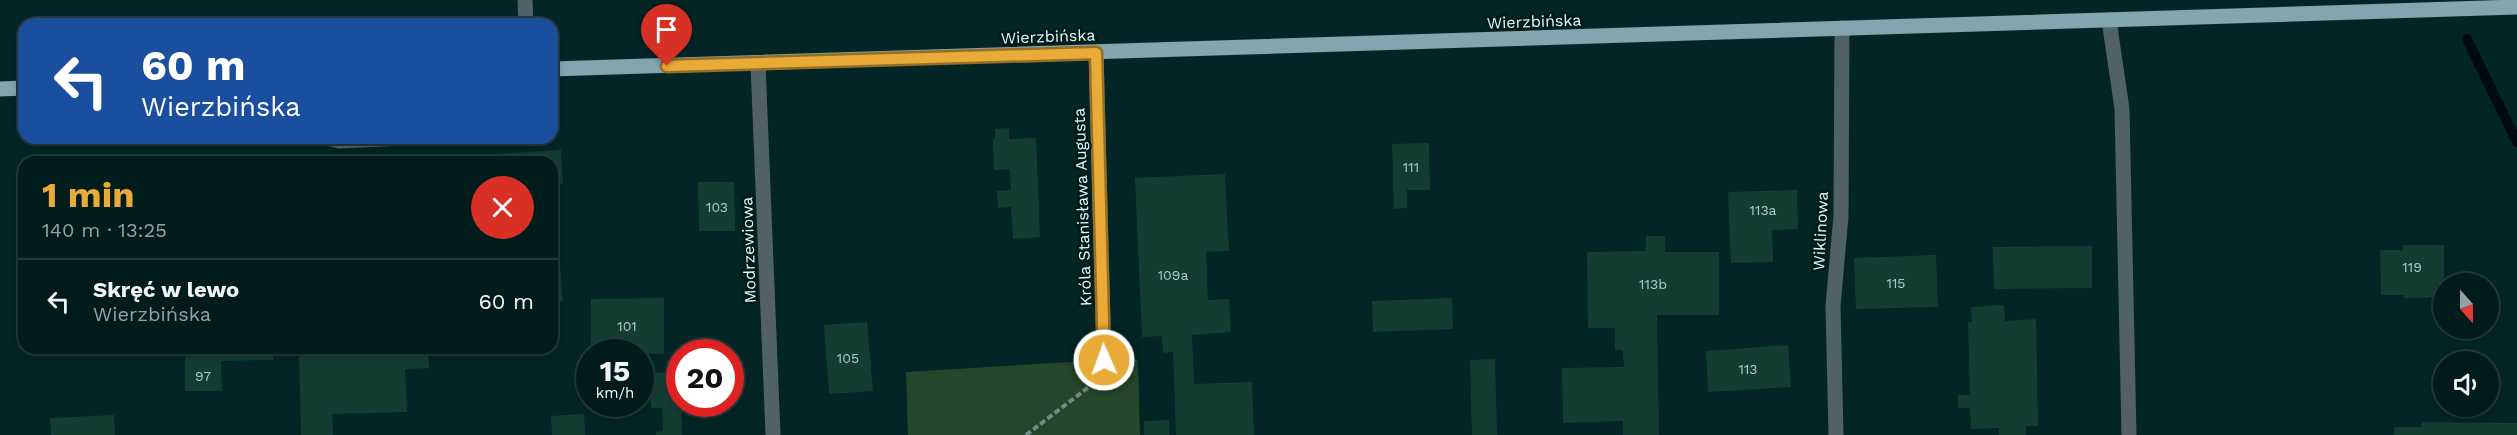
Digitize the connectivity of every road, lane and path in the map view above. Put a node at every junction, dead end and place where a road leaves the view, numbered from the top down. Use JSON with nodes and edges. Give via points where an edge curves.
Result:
{"nodes":[{"id":1,"x":525,"y":0,"type":"edge"},
{"id":2,"x":2517,"y":7,"type":"edge"},
{"id":3,"x":526,"y":18,"type":"edge"},
{"id":4,"x":2109,"y":20,"type":"junction"},
{"id":5,"x":1842,"y":28,"type":"junction"},
{"id":6,"x":1096,"y":53,"type":"junction"},
{"id":7,"x":758,"y":64,"type":"junction"},
{"id":8,"x":558,"y":69,"type":"edge"},
{"id":9,"x":18,"y":88,"type":"edge"},
{"id":10,"x":0,"y":89,"type":"edge"},
{"id":11,"x":1104,"y":360,"type":"joint"},
{"id":12,"x":773,"y":435,"type":"edge"},
{"id":13,"x":1026,"y":435,"type":"edge"},
{"id":14,"x":1836,"y":435,"type":"edge"},
{"id":15,"x":2129,"y":435,"type":"edge"}],
"edges":[{"from":1,"to":3,"type":"street"},
{"from":2,"to":4,"type":"main road","name":"Wierzbińska"},
{"from":4,"to":5,"type":"main road","name":"Wierzbińska"},
{"from":4,"to":15,"type":"street","via":[[2122,109]]},
{"from":5,"to":6,"type":"main road","name":"Wierzbińska"},
{"from":5,"to":14,"type":"street","name":"Wiklinowa","via":[[1841,216],[1833,306]]},
{"from":6,"to":7,"type":"main road","name":"Wierzbińska"},
{"from":6,"to":11,"type":"street","name":"Króla Stanisława Augusta"},
{"from":7,"to":8,"type":"main road","name":"Wierzbińska"},
{"from":7,"to":12,"type":"street","name":"Modrzewiowa"},
{"from":9,"to":10,"type":"main road"},
{"from":11,"to":13,"type":"path","via":[[1093,384]]}]}
